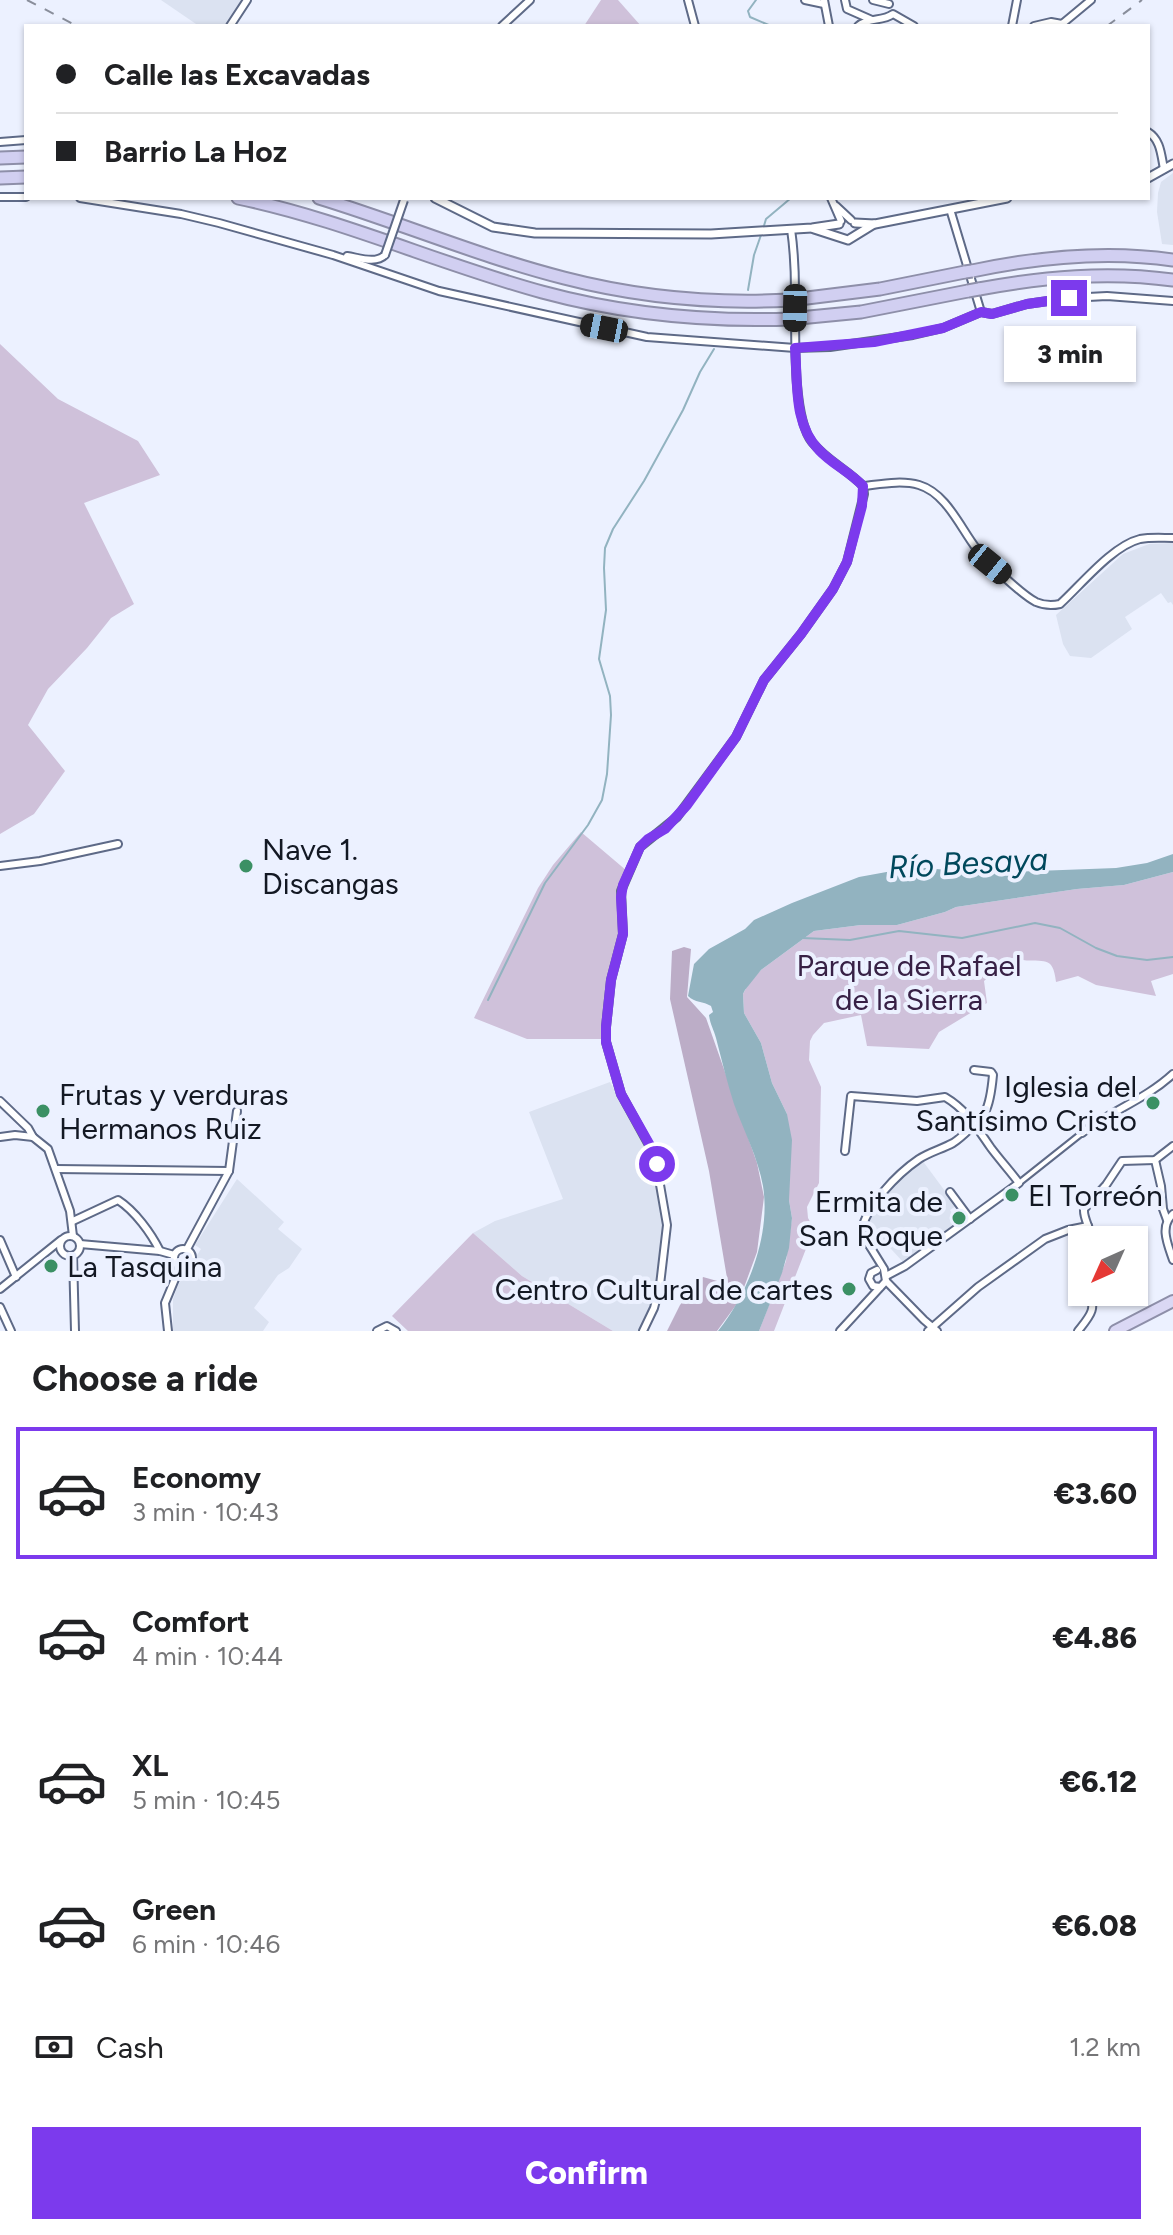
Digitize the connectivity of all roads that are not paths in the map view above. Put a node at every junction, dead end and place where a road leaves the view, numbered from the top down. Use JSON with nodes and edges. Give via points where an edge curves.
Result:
{"nodes":[{"id":1,"x":247,"y":0,"type":"edge"},
{"id":2,"x":530,"y":0,"type":"edge"},
{"id":3,"x":688,"y":0,"type":"edge"},
{"id":4,"x":805,"y":0,"type":"edge"},
{"id":5,"x":845,"y":0,"type":"edge"},
{"id":6,"x":873,"y":0,"type":"edge"},
{"id":7,"x":1017,"y":0,"type":"edge"},
{"id":8,"x":1091,"y":0,"type":"edge"},
{"id":9,"x":824,"y":2,"type":"edge"},
{"id":10,"x":889,"y":2,"type":"edge"},
{"id":11,"x":893,"y":14,"type":"junction"},
{"id":12,"x":872,"y":20,"type":"junction"},
{"id":13,"x":231,"y":24,"type":"edge"},
{"id":14,"x":504,"y":24,"type":"edge"},
{"id":15,"x":694,"y":24,"type":"edge"},
{"id":16,"x":829,"y":24,"type":"edge"},
{"id":17,"x":863,"y":24,"type":"edge"},
{"id":18,"x":910,"y":24,"type":"edge"},
{"id":19,"x":1012,"y":24,"type":"edge"},
{"id":20,"x":1063,"y":24,"type":"edge"},
{"id":21,"x":1150,"y":133,"type":"edge"},
{"id":22,"x":24,"y":140,"type":"edge"},
{"id":23,"x":0,"y":142,"type":"edge"},
{"id":24,"x":24,"y":157,"type":"edge"},
{"id":25,"x":0,"y":158,"type":"edge"},
{"id":26,"x":1173,"y":164,"type":"edge"},
{"id":27,"x":1164,"y":169,"type":"junction"},
{"id":28,"x":24,"y":177,"type":"edge"},
{"id":29,"x":1150,"y":177,"type":"edge"},
{"id":30,"x":0,"y":178,"type":"edge"},
{"id":31,"x":0,"y":197,"type":"edge"},
{"id":32,"x":24,"y":197,"type":"edge"},
{"id":33,"x":93,"y":200,"type":"edge"},
{"id":34,"x":246,"y":200,"type":"edge"},
{"id":35,"x":325,"y":200,"type":"edge"},
{"id":36,"x":404,"y":200,"type":"edge"},
{"id":37,"x":439,"y":200,"type":"edge"},
{"id":38,"x":997,"y":200,"type":"edge"},
{"id":39,"x":833,"y":201,"type":"edge"},
{"id":40,"x":950,"y":209,"type":"junction"},
{"id":41,"x":853,"y":221,"type":"junction"},
{"id":42,"x":840,"y":222,"type":"junction"},
{"id":43,"x":875,"y":224,"type":"junction"},
{"id":44,"x":812,"y":228,"type":"junction"},
{"id":45,"x":791,"y":229,"type":"junction"},
{"id":46,"x":857,"y":234,"type":"junction"},
{"id":47,"x":839,"y":236,"type":"junction"},
{"id":48,"x":333,"y":255,"type":"junction"},
{"id":49,"x":385,"y":255,"type":"junction"},
{"id":50,"x":1173,"y":260,"type":"edge"},
{"id":51,"x":385,"y":272,"type":"junction"},
{"id":52,"x":1173,"y":280,"type":"edge"},
{"id":53,"x":1173,"y":301,"type":"edge"},
{"id":54,"x":981,"y":312,"type":"junction"},
{"id":55,"x":795,"y":348,"type":"junction"},
{"id":56,"x":863,"y":486,"type":"junction"},
{"id":57,"x":1173,"y":538,"type":"edge"},
{"id":58,"x":118,"y":844,"type":"dead end"},
{"id":59,"x":0,"y":866,"type":"edge"},
{"id":60,"x":974,"y":1070,"type":"dead end"},
{"id":61,"x":1173,"y":1074,"type":"edge"},
{"id":62,"x":0,"y":1101,"type":"edge"},
{"id":63,"x":237,"y":1111,"type":"dead end"},
{"id":64,"x":975,"y":1122,"type":"junction"},
{"id":65,"x":1082,"y":1133,"type":"joint"},
{"id":66,"x":0,"y":1137,"type":"edge"},
{"id":67,"x":33,"y":1137,"type":"junction"},
{"id":68,"x":1173,"y":1146,"type":"edge"},
{"id":69,"x":845,"y":1151,"type":"dead end"},
{"id":70,"x":1155,"y":1160,"type":"junction"},
{"id":71,"x":56,"y":1169,"type":"junction"},
{"id":72,"x":229,"y":1171,"type":"junction"},
{"id":73,"x":1019,"y":1183,"type":"junction"},
{"id":74,"x":950,"y":1192,"type":"dead end"},
{"id":75,"x":1170,"y":1217,"type":"edge"},
{"id":76,"x":970,"y":1219,"type":"junction"},
{"id":77,"x":73,"y":1221,"type":"junction"},
{"id":78,"x":1088,"y":1226,"type":"edge"},
{"id":79,"x":1068,"y":1232,"type":"edge"},
{"id":80,"x":73,"y":1236,"type":"junction"},
{"id":81,"x":0,"y":1240,"type":"edge"},
{"id":82,"x":61,"y":1240,"type":"junction"},
{"id":83,"x":80,"y":1244,"type":"junction"},
{"id":84,"x":187,"y":1249,"type":"junction"},
{"id":85,"x":60,"y":1250,"type":"junction"},
{"id":86,"x":160,"y":1251,"type":"junction"},
{"id":87,"x":46,"y":1254,"type":"junction"},
{"id":88,"x":174,"y":1255,"type":"junction"},
{"id":89,"x":73,"y":1256,"type":"junction"},
{"id":90,"x":1173,"y":1260,"type":"edge"},
{"id":91,"x":180,"y":1267,"type":"junction"},
{"id":92,"x":16,"y":1277,"type":"junction"},
{"id":93,"x":883,"y":1277,"type":"junction"},
{"id":94,"x":871,"y":1284,"type":"junction"},
{"id":95,"x":0,"y":1289,"type":"edge"},
{"id":96,"x":867,"y":1300,"type":"junction"},
{"id":97,"x":1173,"y":1301,"type":"edge"},
{"id":98,"x":1093,"y":1306,"type":"edge"},
{"id":99,"x":0,"y":1307,"type":"edge"},
{"id":100,"x":932,"y":1330,"type":"edge"},
{"id":101,"x":11,"y":1331,"type":"edge"},
{"id":102,"x":75,"y":1331,"type":"edge"},
{"id":103,"x":168,"y":1331,"type":"edge"},
{"id":104,"x":377,"y":1331,"type":"edge"},
{"id":105,"x":396,"y":1331,"type":"edge"},
{"id":106,"x":643,"y":1331,"type":"edge"},
{"id":107,"x":840,"y":1331,"type":"edge"},
{"id":108,"x":1078,"y":1331,"type":"edge"},
{"id":109,"x":1115,"y":1331,"type":"edge"}],
"edges":[{"from":1,"to":13,"type":"street"},
{"from":2,"to":14,"type":"street"},
{"from":3,"to":15,"type":"street"},
{"from":4,"to":9,"type":"street"},
{"from":5,"to":12,"type":"street","via":[[847,9]]},
{"from":6,"to":10,"type":"street"},
{"from":7,"to":19,"type":"street"},
{"from":8,"to":20,"type":"street"},
{"from":9,"to":16,"type":"street"},
{"from":10,"to":11,"type":"street"},
{"from":11,"to":12,"type":"street"},
{"from":11,"to":18,"type":"street"},
{"from":12,"to":17,"type":"street"},
{"from":21,"to":27,"type":"street","via":[[1159,143]]},
{"from":22,"to":23,"type":"street"},
{"from":24,"to":25,"type":"highway"},
{"from":26,"to":27,"type":"street"},
{"from":27,"to":29,"type":"street"},
{"from":28,"to":30,"type":"highway"},
{"from":31,"to":32,"type":"street"},
{"from":33,"to":48,"type":"street","via":[[181,214]]},
{"from":34,"to":52,"type":"highway","via":[[330,221],[523,287],[606,307],[698,318],[794,318],[877,310],[1035,279],[1084,275]]},
{"from":35,"to":50,"type":"highway","via":[[513,264],[584,283],[694,299],[795,299],[1076,256]]},
{"from":36,"to":49,"type":"street","bridge":true},
{"from":37,"to":45,"type":"street","via":[[509,231],[682,235]]},
{"from":38,"to":40,"type":"street"},
{"from":39,"to":41,"type":"street"},
{"from":39,"to":42,"type":"street"},
{"from":40,"to":43,"type":"street"},
{"from":40,"to":54,"type":"street"},
{"from":41,"to":42,"type":"street"},
{"from":41,"to":43,"type":"street"},
{"from":41,"to":46,"type":"street"},
{"from":42,"to":44,"type":"street"},
{"from":42,"to":47,"type":"street"},
{"from":43,"to":46,"type":"street"},
{"from":44,"to":45,"type":"street"},
{"from":44,"to":47,"type":"street"},
{"from":45,"to":55,"type":"street"},
{"from":46,"to":47,"type":"street","via":[[848,240]]},
{"from":48,"to":49,"type":"street","via":[[375,260]]},
{"from":48,"to":51,"type":"street"},
{"from":49,"to":51,"type":"street"},
{"from":51,"to":55,"type":"street","via":[[439,291],[647,337]]},
{"from":53,"to":54,"type":"street","via":[[1069,298]]},
{"from":54,"to":55,"type":"street","via":[[943,328],[887,340]]},
{"from":55,"to":56,"type":"street","via":[[803,426],[810,441]]},
{"from":56,"to":57,"type":"street","via":[[908,484],[929,490],[990,564],[1033,601],[1052,606],[1134,541]]},
{"from":56,"to":106,"type":"street","via":[[847,562],[833,589],[764,680],[725,753],[677,817],[644,843],[621,891],[623,934],[611,980],[606,1042],[624,1100],[655,1156],[667,1219],[660,1285]]},
{"from":58,"to":59,"type":"street"},
{"from":60,"to":64,"type":"street","via":[[993,1075],[985,1111]]},
{"from":61,"to":65,"type":"street"},
{"from":62,"to":67,"type":"street"},
{"from":63,"to":72,"type":"street"},
{"from":64,"to":69,"type":"street","via":[[945,1097],[917,1101],[851,1096]]},
{"from":64,"to":73,"type":"street"},
{"from":64,"to":93,"type":"street","via":[[954,1142],[913,1164],[864,1221],[861,1232]]},
{"from":65,"to":73,"type":"street"},
{"from":66,"to":67,"type":"street"},
{"from":67,"to":71,"type":"street","via":[[48,1149]]},
{"from":68,"to":70,"type":"street"},
{"from":70,"to":75,"type":"street","via":[[1163,1209]]},
{"from":70,"to":78,"type":"street","via":[[1122,1161],[1085,1206]]},
{"from":71,"to":72,"type":"street"},
{"from":71,"to":77,"type":"street"},
{"from":72,"to":84,"type":"street"},
{"from":73,"to":76,"type":"street"},
{"from":74,"to":76,"type":"street"},
{"from":75,"to":90,"type":"street","via":[[1166,1231]]},
{"from":76,"to":93,"type":"street"},
{"from":77,"to":80,"type":"street"},
{"from":77,"to":86,"type":"street","via":[[118,1200]]},
{"from":79,"to":100,"type":"street","via":[[1045,1239],[978,1287]]},
{"from":80,"to":82,"type":"street"},
{"from":80,"to":83,"type":"street"},
{"from":81,"to":92,"type":"street"},
{"from":82,"to":85,"type":"street"},
{"from":82,"to":87,"type":"street"},
{"from":83,"to":86,"type":"street"},
{"from":83,"to":89,"type":"street"},
{"from":84,"to":88,"type":"street"},
{"from":84,"to":91,"type":"street","via":[[192,1262]]},
{"from":85,"to":87,"type":"street"},
{"from":85,"to":89,"type":"street"},
{"from":86,"to":88,"type":"street"},
{"from":87,"to":92,"type":"street"},
{"from":88,"to":91,"type":"street"},
{"from":89,"to":102,"type":"street"},
{"from":91,"to":103,"type":"street","via":[[165,1303]]},
{"from":92,"to":95,"type":"street"},
{"from":93,"to":94,"type":"street"},
{"from":93,"to":94,"type":"street","via":[[869,1276]]},
{"from":93,"to":96,"type":"street"},
{"from":93,"to":100,"type":"street"},
{"from":94,"to":96,"type":"street"},
{"from":96,"to":107,"type":"street"},
{"from":97,"to":109,"type":"highway"},
{"from":98,"to":108,"type":"street"},
{"from":99,"to":101,"type":"street"},
{"from":104,"to":105,"type":"street","via":[[387,1326]]}]}
